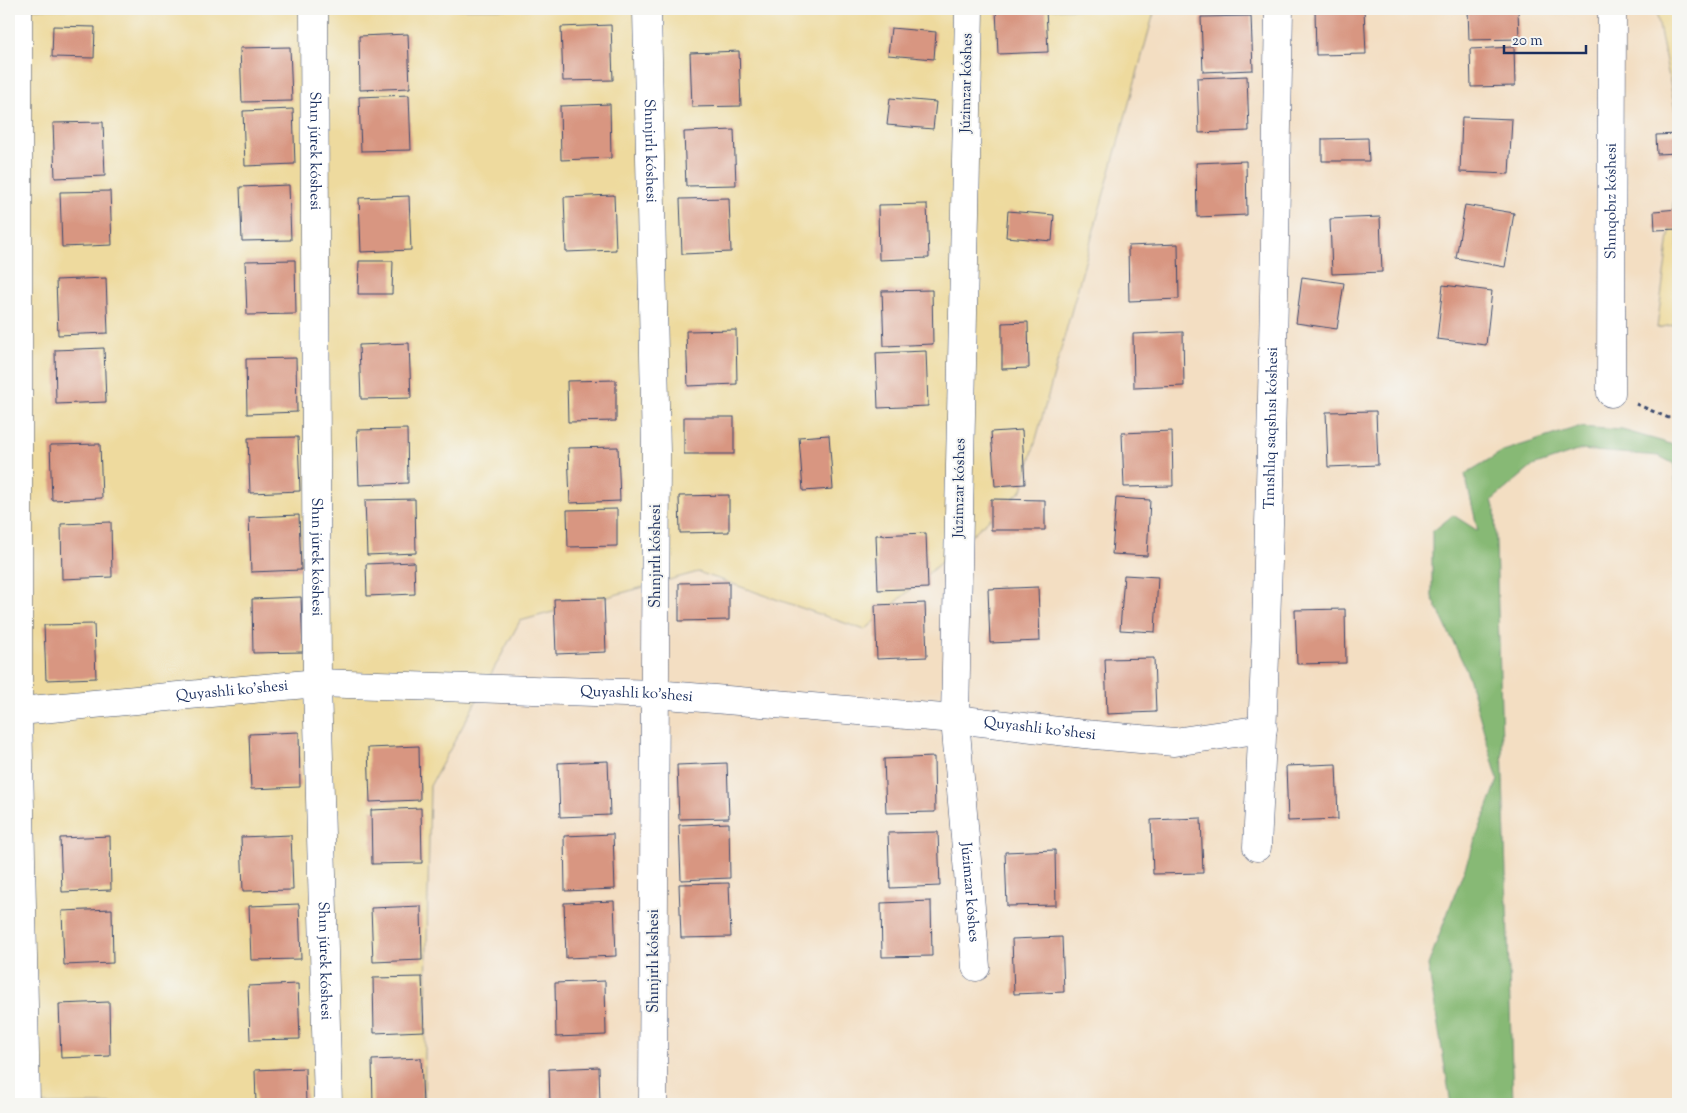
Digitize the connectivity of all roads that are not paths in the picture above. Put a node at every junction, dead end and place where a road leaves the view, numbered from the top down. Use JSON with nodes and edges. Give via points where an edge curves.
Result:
{"nodes":[{"id":1,"x":18,"y":9,"type":"edge"},
{"id":2,"x":314,"y":9,"type":"edge"},
{"id":3,"x":648,"y":9,"type":"edge"},
{"id":4,"x":969,"y":9,"type":"edge"},
{"id":5,"x":1279,"y":9,"type":"edge"},
{"id":6,"x":1612,"y":9,"type":"edge"},
{"id":7,"x":1611,"y":393,"type":"road end"},
{"id":8,"x":317,"y":683,"type":"junction"},
{"id":9,"x":655,"y":694,"type":"junction"},
{"id":10,"x":13,"y":711,"type":"edge"},
{"id":11,"x":955,"y":719,"type":"junction"},
{"id":12,"x":1263,"y":729,"type":"junction"},
{"id":13,"x":1257,"y":847,"type":"dead end"},
{"id":14,"x":976,"y":967,"type":"dead end"},
{"id":15,"x":26,"y":1104,"type":"edge"},
{"id":16,"x":328,"y":1104,"type":"edge"},
{"id":17,"x":653,"y":1104,"type":"edge"}],
"edges":[{"from":1,"to":10,"type":"street"},
{"from":2,"to":8,"type":"street","name":"Shın júrek kóshesi"},
{"from":3,"to":9,"type":"street","name":"Shınjırlı kóshesi","via":[[656,453]]},
{"from":4,"to":11,"type":"street","name":"Júzimzar kóshes"},
{"from":5,"to":12,"type":"street","name":"Tınıshlıq saqshısı kóshesi"},
{"from":6,"to":7,"type":"street","name":"Shınqobız kóshesi"},
{"from":8,"to":9,"type":"street","name":"Quyashli ko'shesi"},
{"from":8,"to":10,"type":"street","name":"Quyashli ko'shesi"},
{"from":8,"to":16,"type":"street","name":"Shın júrek kóshesi"},
{"from":9,"to":11,"type":"street","name":"Quyashli ko'shesi"},
{"from":9,"to":17,"type":"street","name":"Shınjırlı kóshesi"},
{"from":10,"to":15,"type":"street"},
{"from":11,"to":12,"type":"street","name":"Quyashli ko'shesi","via":[[1174,742]]},
{"from":11,"to":14,"type":"street","name":"Júzimzar kóshes"},
{"from":12,"to":13,"type":"street","name":"Tınıshlıq saqshısı kóshesi"}]}
